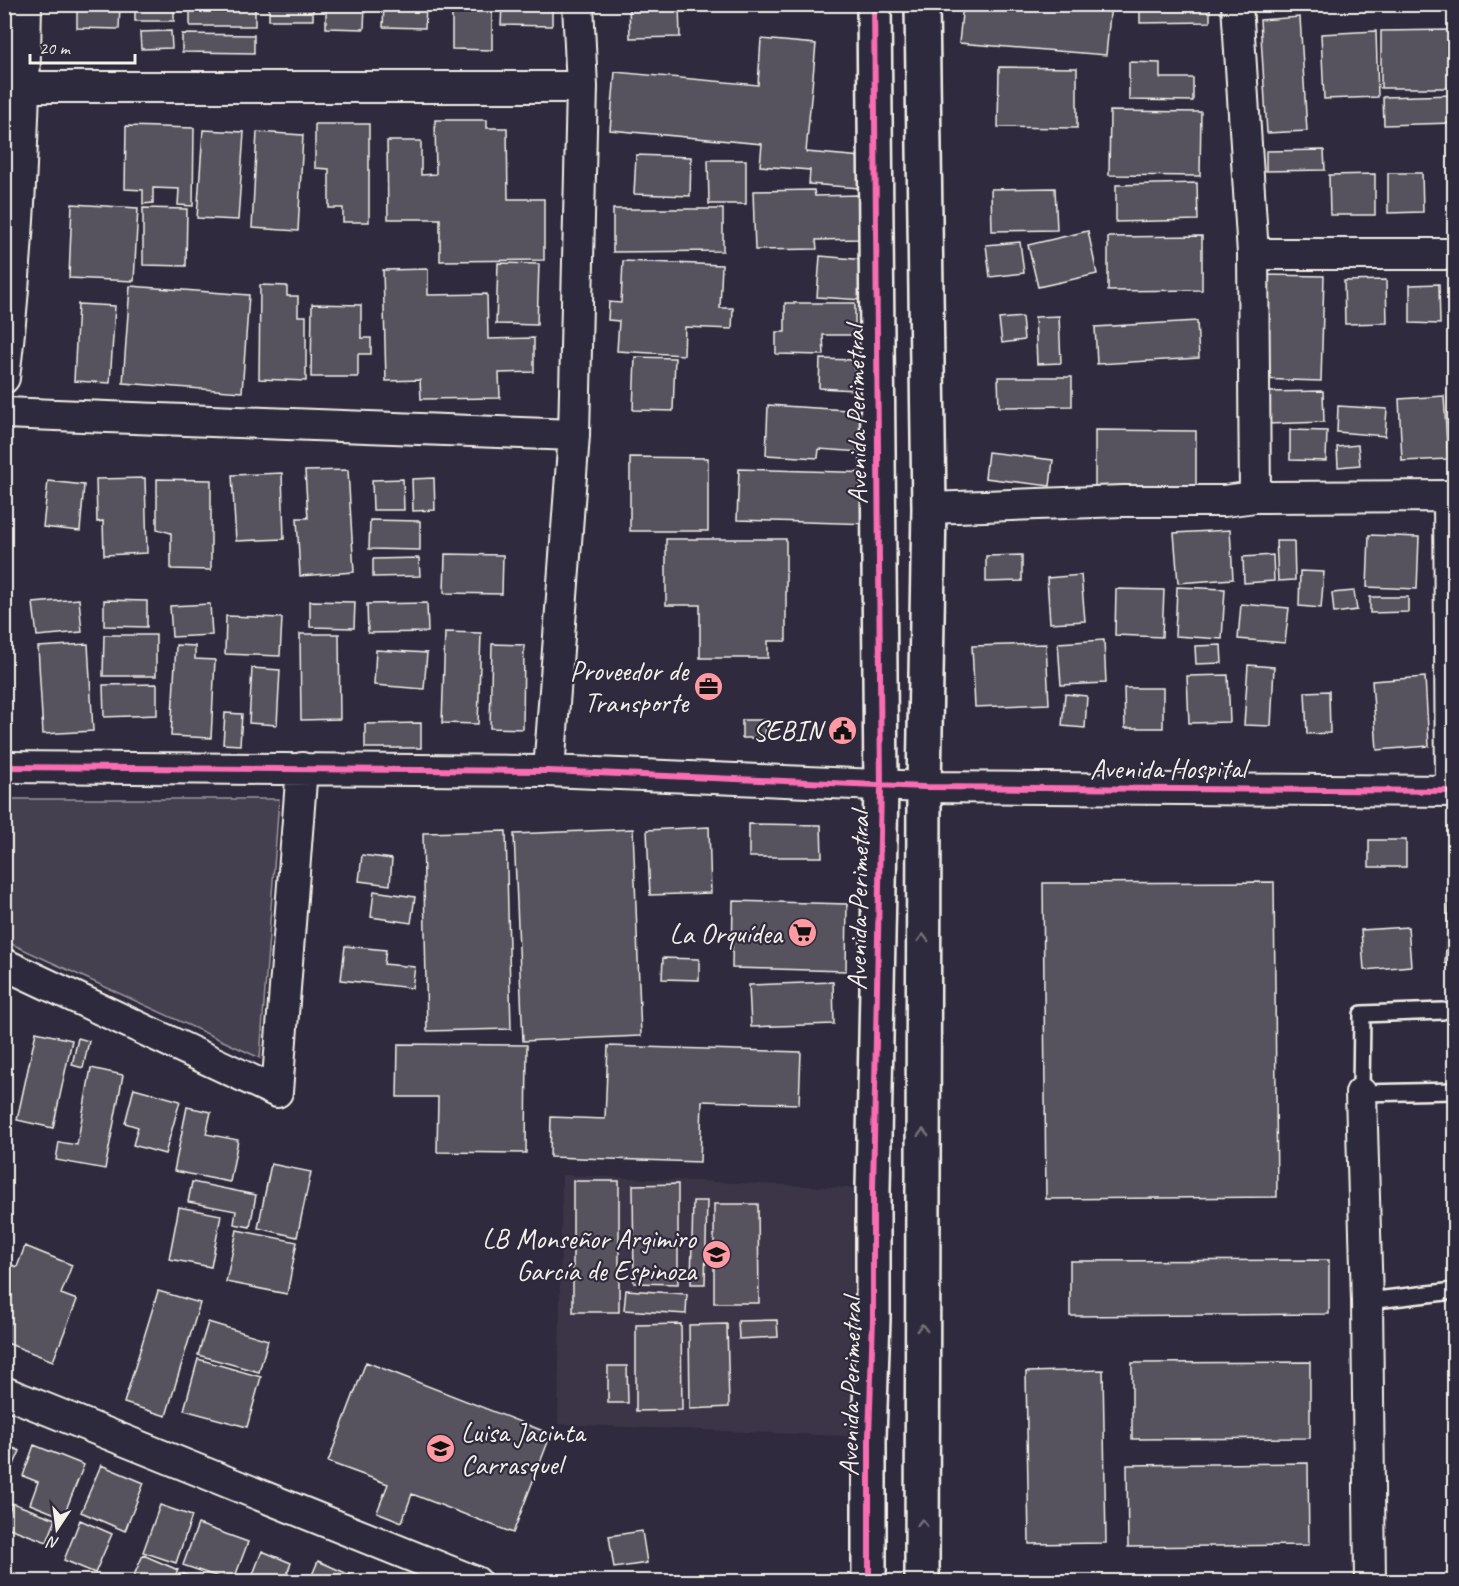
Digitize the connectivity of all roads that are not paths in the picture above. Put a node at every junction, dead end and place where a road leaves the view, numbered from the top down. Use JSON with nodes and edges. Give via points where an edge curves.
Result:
{"nodes":[{"id":1,"x":26,"y":4,"type":"edge"},
{"id":2,"x":578,"y":4,"type":"edge"},
{"id":3,"x":874,"y":4,"type":"edge"},
{"id":4,"x":922,"y":4,"type":"edge"},
{"id":5,"x":1237,"y":4,"type":"edge"},
{"id":6,"x":24,"y":87,"type":"junction"},
{"id":7,"x":582,"y":87,"type":"junction"},
{"id":8,"x":1253,"y":254,"type":"junction"},
{"id":9,"x":1455,"y":254,"type":"edge"},
{"id":10,"x":8,"y":308,"type":"edge"},
{"id":11,"x":4,"y":378,"type":"edge"},
{"id":12,"x":4,"y":413,"type":"edge"},
{"id":13,"x":574,"y":435,"type":"junction"},
{"id":14,"x":1255,"y":496,"type":"junction"},
{"id":15,"x":1452,"y":496,"type":"edge"},
{"id":16,"x":929,"y":507,"type":"junction"},
{"id":17,"x":4,"y":767,"type":"edge"},
{"id":18,"x":302,"y":768,"type":"junction"},
{"id":19,"x":549,"y":771,"type":"junction"},
{"id":20,"x":881,"y":786,"type":"junction"},
{"id":21,"x":924,"y":787,"type":"junction"},
{"id":22,"x":1453,"y":791,"type":"edge"},
{"id":23,"x":4,"y":964,"type":"edge"},
{"id":24,"x":1443,"y":1011,"type":"dead end"},
{"id":25,"x":1455,"y":1091,"type":"edge"},
{"id":26,"x":1361,"y":1093,"type":"junction"},
{"id":27,"x":1455,"y":1290,"type":"edge"},
{"id":28,"x":1367,"y":1301,"type":"junction"},
{"id":29,"x":4,"y":1392,"type":"edge"},
{"id":30,"x":476,"y":1581,"type":"edge"},
{"id":31,"x":869,"y":1581,"type":"edge"},
{"id":32,"x":922,"y":1581,"type":"edge"},
{"id":33,"x":1370,"y":1581,"type":"edge"}],
"edges":[{"from":1,"to":6,"type":"street"},
{"from":2,"to":7,"type":"street"},
{"from":3,"to":20,"type":"street","name":"Avenida Perimetral"},
{"from":4,"to":16,"type":"street"},
{"from":5,"to":8,"type":"street"},
{"from":6,"to":7,"type":"street"},
{"from":6,"to":10,"type":"street"},
{"from":7,"to":13,"type":"street"},
{"from":8,"to":9,"type":"street"},
{"from":8,"to":14,"type":"street"},
{"from":10,"to":11,"type":"street"},
{"from":12,"to":13,"type":"street"},
{"from":13,"to":19,"type":"street"},
{"from":14,"to":15,"type":"street"},
{"from":14,"to":16,"type":"street","via":[[1224,501]]},
{"from":15,"to":22,"type":"street"},
{"from":16,"to":21,"type":"street"},
{"from":17,"to":18,"type":"street","name":"Avenida Hospital"},
{"from":18,"to":19,"type":"street","name":"Avenida Hospital"},
{"from":18,"to":23,"type":"street","via":[[277,1092]]},
{"from":19,"to":20,"type":"street","name":"Avenida Hospital"},
{"from":20,"to":21,"type":"street","name":"Avenida Hospital"},
{"from":20,"to":31,"type":"street","name":"Avenida Perimetral"},
{"from":21,"to":22,"type":"street","name":"Avenida Hospital"},
{"from":32,"to":21,"type":"street","one_way":true},
{"from":24,"to":26,"type":"lane","via":[[1362,1014]]},
{"from":25,"to":26,"type":"lane"},
{"from":26,"to":28,"type":"street"},
{"from":27,"to":28,"type":"lane"},
{"from":28,"to":33,"type":"street"},
{"from":29,"to":30,"type":"street"}]}
